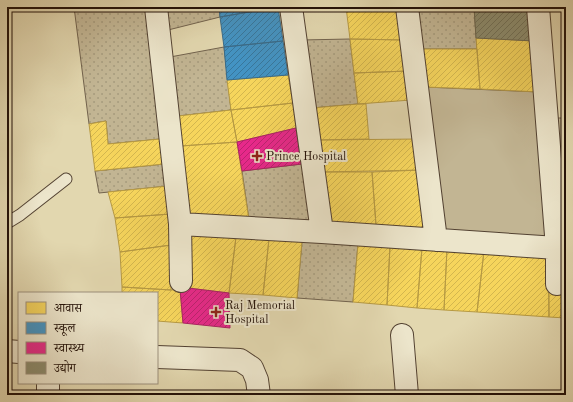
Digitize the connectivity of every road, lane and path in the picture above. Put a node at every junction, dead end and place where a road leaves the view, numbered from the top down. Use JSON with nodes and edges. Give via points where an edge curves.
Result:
{"nodes":[{"id":1,"x":156,"y":7,"type":"edge"},
{"id":2,"x":291,"y":7,"type":"edge"},
{"id":3,"x":407,"y":7,"type":"edge"},
{"id":4,"x":538,"y":7,"type":"edge"},
{"id":5,"x":66,"y":179,"type":"dead end"},
{"id":6,"x":7,"y":223,"type":"edge"},
{"id":7,"x":180,"y":224,"type":"junction"},
{"id":8,"x":322,"y":232,"type":"junction"},
{"id":9,"x":436,"y":240,"type":"junction"},
{"id":10,"x":557,"y":248,"type":"junction"},
{"id":11,"x":181,"y":281,"type":"dead end"},
{"id":12,"x":557,"y":284,"type":"dead end"},
{"id":13,"x":402,"y":335,"type":"dead end"},
{"id":14,"x":7,"y":351,"type":"edge"},
{"id":15,"x":18,"y":352,"type":"edge"},
{"id":16,"x":158,"y":357,"type":"edge"},
{"id":17,"x":48,"y":384,"type":"edge"},
{"id":18,"x":48,"y":395,"type":"edge"},
{"id":19,"x":258,"y":395,"type":"edge"},
{"id":20,"x":407,"y":395,"type":"edge"}],
"edges":[{"from":1,"to":7,"type":"street"},
{"from":2,"to":8,"type":"street"},
{"from":3,"to":9,"type":"street"},
{"from":4,"to":10,"type":"street"},
{"from":5,"to":6,"type":"lane"},
{"from":7,"to":8,"type":"street"},
{"from":7,"to":11,"type":"street"},
{"from":8,"to":9,"type":"street"},
{"from":9,"to":10,"type":"street"},
{"from":10,"to":12,"type":"street"},
{"from":13,"to":20,"type":"street"},
{"from":14,"to":15,"type":"street"},
{"from":16,"to":19,"type":"street","via":[[240,360],[252,368],[257,380]]},
{"from":17,"to":18,"type":"street"}]}
